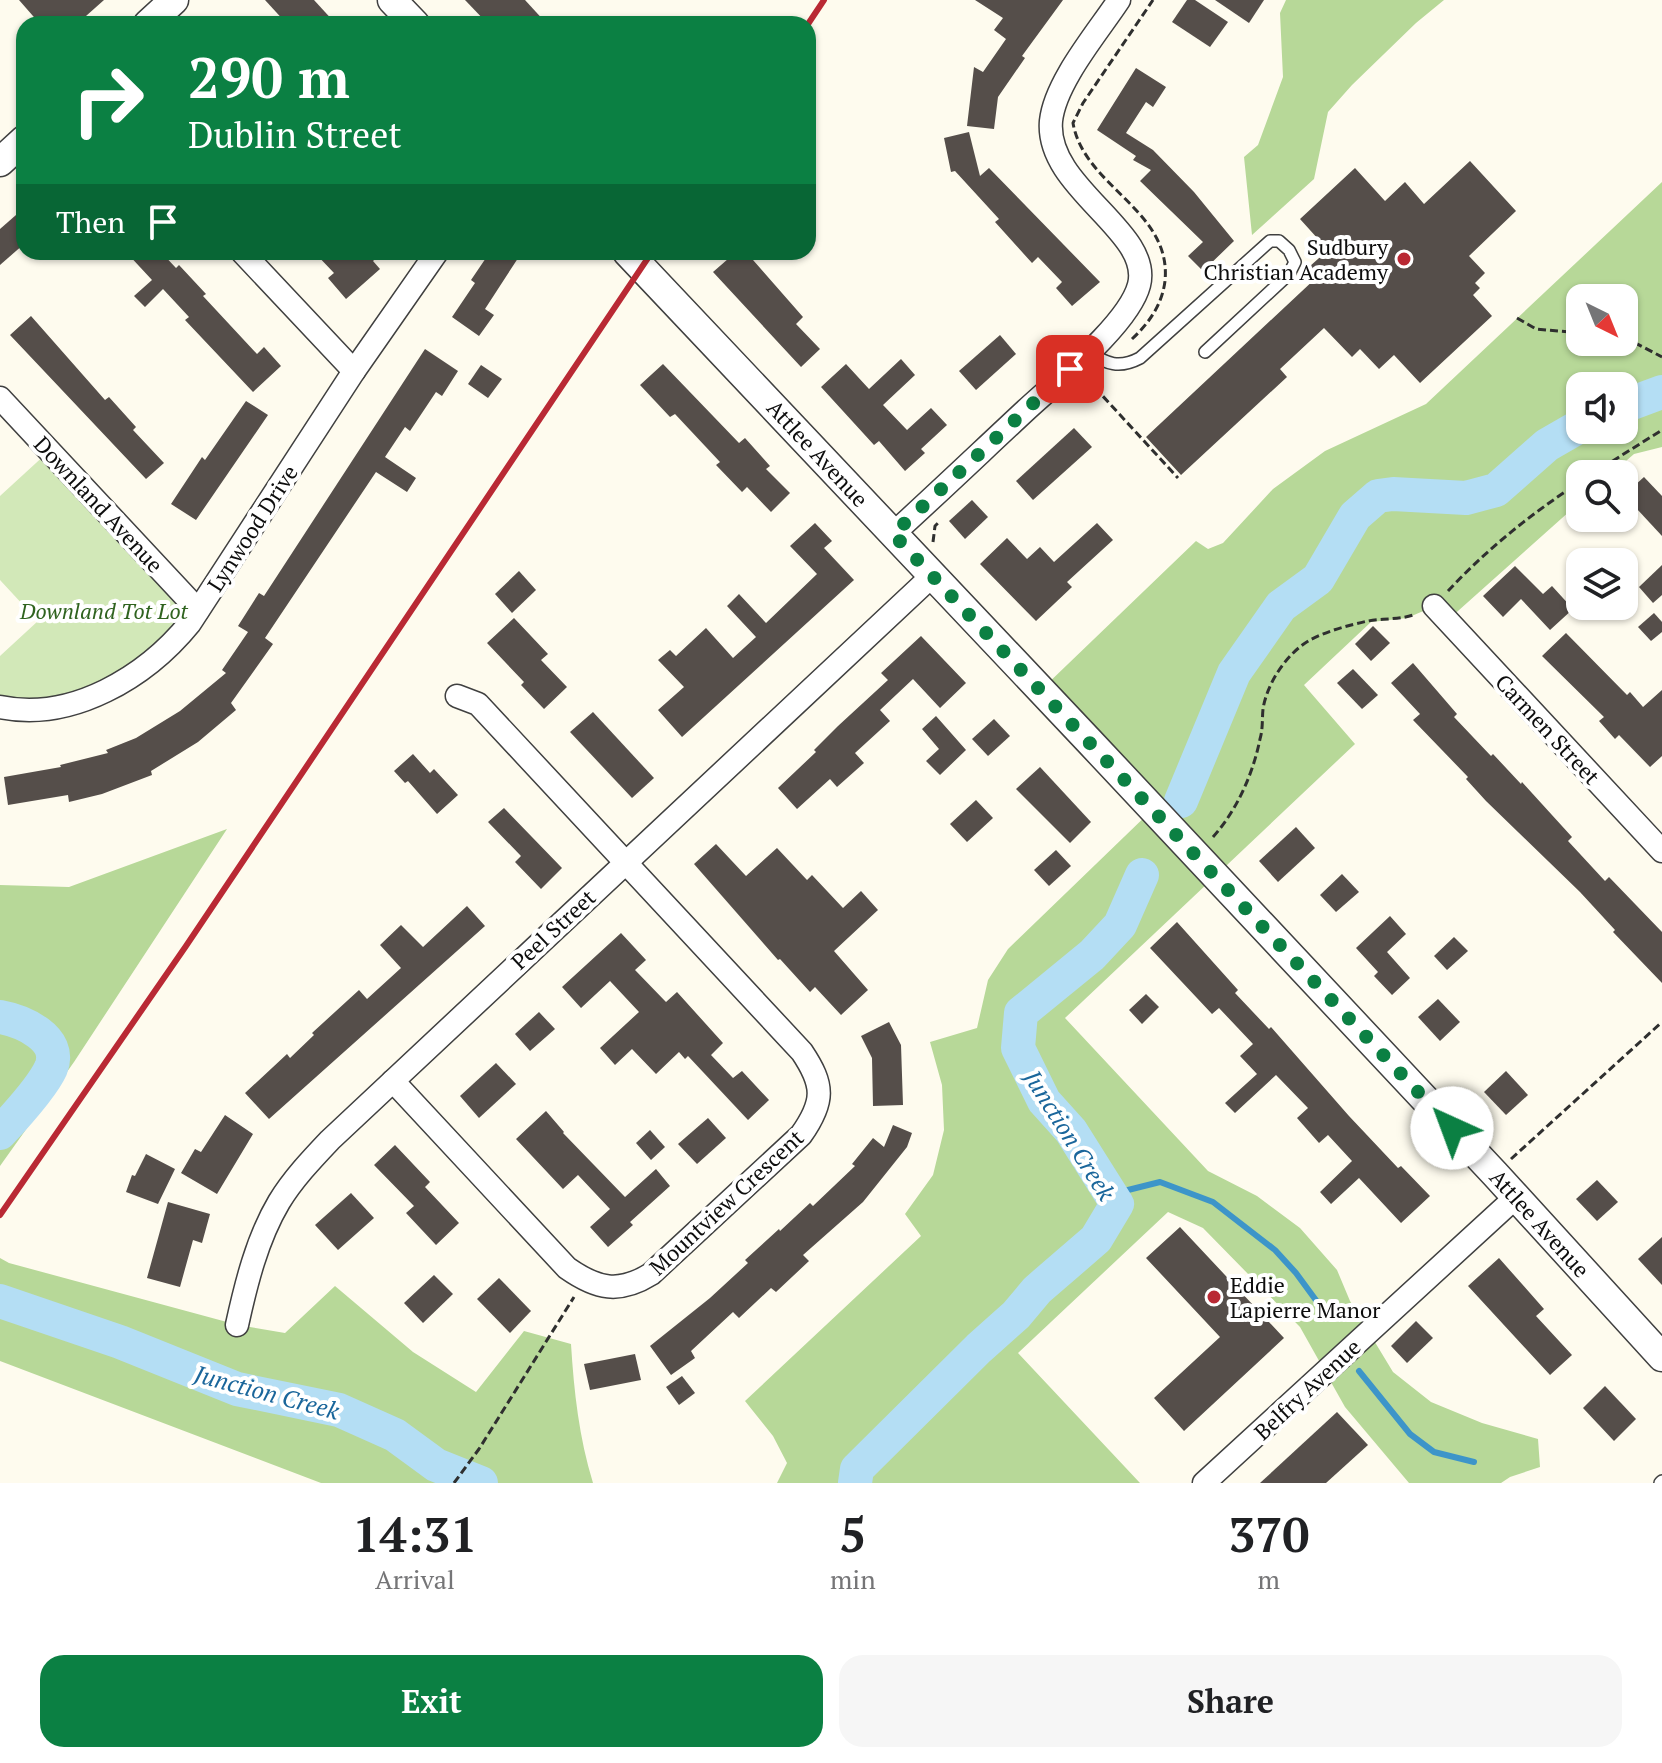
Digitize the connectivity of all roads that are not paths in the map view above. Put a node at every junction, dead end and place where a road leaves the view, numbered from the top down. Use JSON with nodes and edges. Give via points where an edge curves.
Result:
{"nodes":[{"id":1,"x":174,"y":0,"type":"edge"},
{"id":2,"x":392,"y":0,"type":"edge"},
{"id":3,"x":1119,"y":0,"type":"edge"},
{"id":4,"x":157,"y":16,"type":"edge"},
{"id":5,"x":407,"y":16,"type":"edge"},
{"id":6,"x":16,"y":147,"type":"edge"},
{"id":7,"x":0,"y":162,"type":"edge"},
{"id":8,"x":250,"y":260,"type":"edge"},
{"id":9,"x":431,"y":260,"type":"edge"},
{"id":10,"x":635,"y":260,"type":"edge"},
{"id":11,"x":1205,"y":352,"type":"dead end"},
{"id":12,"x":1096,"y":358,"type":"junction"},
{"id":13,"x":354,"y":371,"type":"junction"},
{"id":14,"x":0,"y":398,"type":"edge"},
{"id":15,"x":893,"y":534,"type":"junction"},
{"id":16,"x":924,"y":567,"type":"junction"},
{"id":17,"x":1434,"y":606,"type":"road end"},
{"id":18,"x":198,"y":610,"type":"junction"},
{"id":19,"x":457,"y":696,"type":"dead end"},
{"id":20,"x":0,"y":707,"type":"edge"},
{"id":21,"x":1662,"y":851,"type":"edge"},
{"id":22,"x":626,"y":861,"type":"junction"},
{"id":23,"x":393,"y":1081,"type":"junction"},
{"id":24,"x":1516,"y":1197,"type":"junction"},
{"id":25,"x":237,"y":1325,"type":"dead end"},
{"id":26,"x":1662,"y":1357,"type":"edge"},
{"id":27,"x":1204,"y":1483,"type":"edge"}],
"edges":[{"from":1,"to":4,"type":"street"},
{"from":2,"to":5,"type":"street"},
{"from":3,"to":12,"type":"street","via":[[1067,79],[1051,122],[1060,163],[1129,244],[1141,272],[1135,296]]},
{"from":6,"to":7,"type":"street"},
{"from":8,"to":13,"type":"street"},
{"from":9,"to":13,"type":"street","name":"Lynwood Drive"},
{"from":10,"to":15,"type":"street","name":"Attlee Avenue"},
{"from":11,"to":12,"type":"lane","via":[[1289,274],[1295,262],[1279,241],[1270,241],[1140,358],[1129,364]]},
{"from":12,"to":15,"type":"street"},
{"from":13,"to":18,"type":"street","name":"Lynwood Drive"},
{"from":14,"to":18,"type":"street","name":"Downland Avenue"},
{"from":15,"to":16,"type":"street","name":"Attlee Avenue"},
{"from":16,"to":22,"type":"street","name":"Peel Street"},
{"from":16,"to":24,"type":"street","name":"Attlee Avenue"},
{"from":17,"to":21,"type":"street","name":"Carmen Street"},
{"from":18,"to":20,"type":"street","name":"Lynwood Drive","via":[[154,660],[94,696],[39,710]]},
{"from":19,"to":22,"type":"street","name":"Mountview Crescent","via":[[478,704]]},
{"from":22,"to":23,"type":"street","name":"Peel Street"},
{"from":22,"to":23,"type":"street","name":"Mountview Crescent","via":[[802,1052],[817,1075],[814,1116],[801,1135],[651,1274],[634,1284],[599,1285],[567,1268]]},
{"from":23,"to":25,"type":"street","name":"Peel Street","via":[[330,1140],[279,1203],[247,1281]]},
{"from":24,"to":26,"type":"street","name":"Attlee Avenue"},
{"from":24,"to":27,"type":"street","name":"Belfry Avenue"}]}
